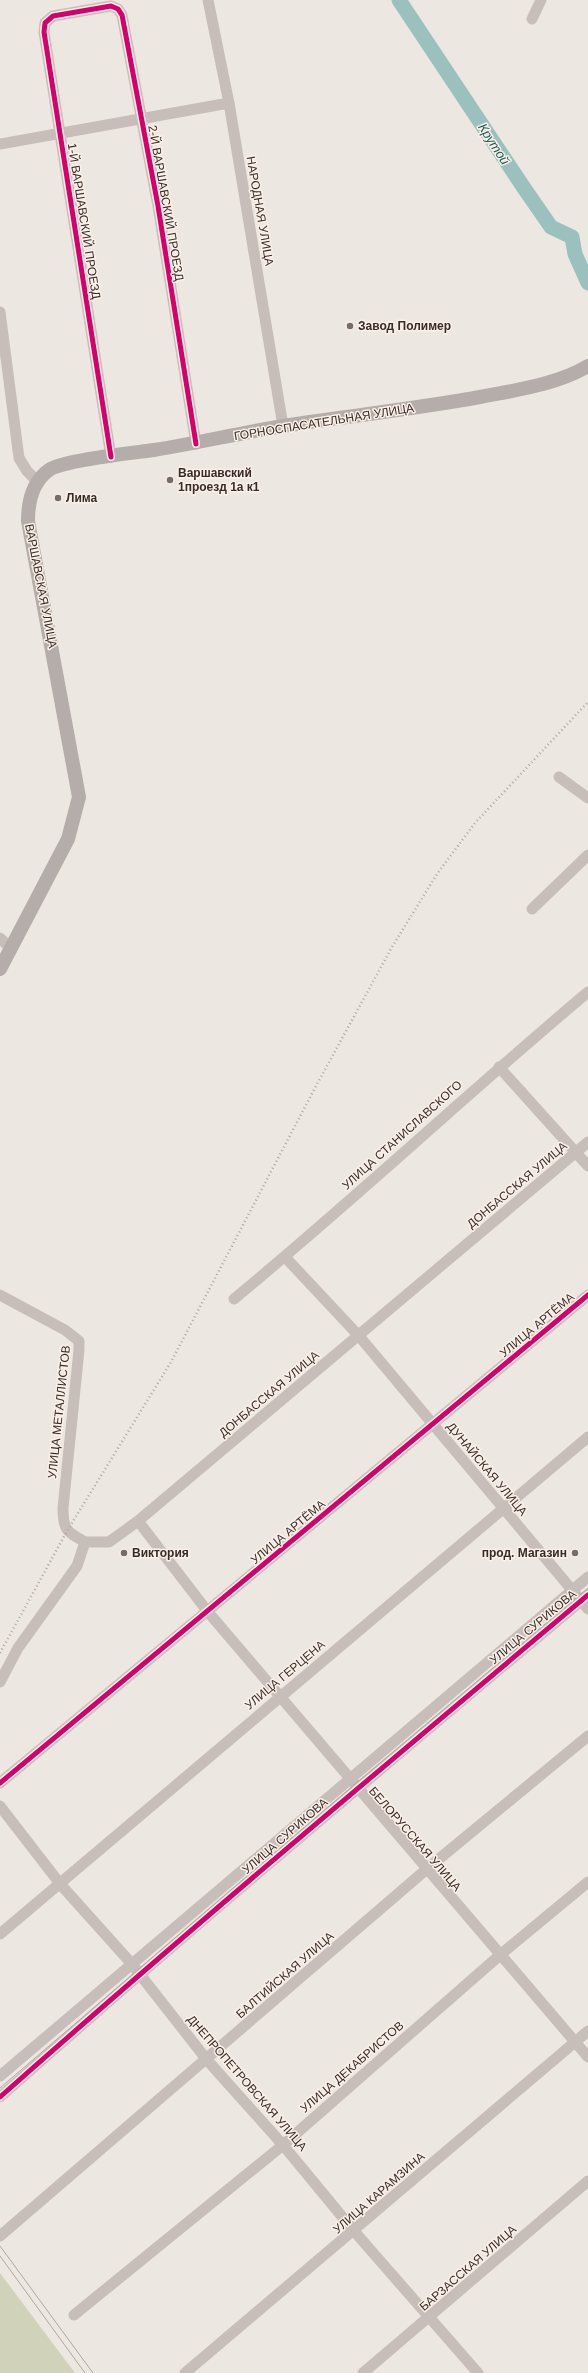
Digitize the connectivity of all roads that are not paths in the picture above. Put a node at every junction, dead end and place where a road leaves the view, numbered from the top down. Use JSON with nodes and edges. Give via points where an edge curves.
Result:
{"nodes":[{"id":1,"x":208,"y":0,"type":"edge"},
{"id":2,"x":541,"y":0,"type":"edge"},
{"id":3,"x":77,"y":12,"type":"joint"},
{"id":4,"x":532,"y":19,"type":"dead end"},
{"id":5,"x":229,"y":103,"type":"junction"},
{"id":6,"x":141,"y":119,"type":"junction"},
{"id":7,"x":60,"y":135,"type":"junction"},
{"id":8,"x":0,"y":144,"type":"edge"},
{"id":9,"x":0,"y":312,"type":"edge"},
{"id":10,"x":588,"y":366,"type":"edge"},
{"id":11,"x":283,"y":426,"type":"junction"},
{"id":12,"x":196,"y":444,"type":"junction"},
{"id":13,"x":111,"y":457,"type":"junction"},
{"id":14,"x":38,"y":482,"type":"junction"},
{"id":15,"x":559,"y":777,"type":"dead end"},
{"id":16,"x":588,"y":798,"type":"edge"},
{"id":17,"x":588,"y":855,"type":"edge"},
{"id":18,"x":532,"y":909,"type":"dead end"},
{"id":19,"x":0,"y":938,"type":"edge"},
{"id":20,"x":11,"y":948,"type":"junction"},
{"id":21,"x":0,"y":969,"type":"edge"},
{"id":22,"x":588,"y":992,"type":"edge"},
{"id":23,"x":499,"y":1067,"type":"junction"},
{"id":24,"x":588,"y":1142,"type":"edge"},
{"id":25,"x":577,"y":1152,"type":"junction"},
{"id":26,"x":588,"y":1166,"type":"edge"},
{"id":27,"x":285,"y":1257,"type":"junction"},
{"id":28,"x":0,"y":1295,"type":"edge"},
{"id":29,"x":588,"y":1295,"type":"edge"},
{"id":30,"x":234,"y":1299,"type":"dead end"},
{"id":31,"x":359,"y":1336,"type":"junction"},
{"id":32,"x":433,"y":1425,"type":"junction"},
{"id":33,"x":588,"y":1437,"type":"edge"},
{"id":34,"x":503,"y":1509,"type":"junction"},
{"id":35,"x":138,"y":1521,"type":"junction"},
{"id":36,"x":85,"y":1542,"type":"junction"},
{"id":37,"x":588,"y":1577,"type":"edge"},
{"id":38,"x":573,"y":1590,"type":"junction"},
{"id":39,"x":586,"y":1601,"type":"edge"},
{"id":40,"x":208,"y":1612,"type":"junction"},
{"id":41,"x":0,"y":1682,"type":"edge"},
{"id":42,"x":280,"y":1696,"type":"junction"},
{"id":43,"x":588,"y":1736,"type":"edge"},
{"id":44,"x":350,"y":1777,"type":"junction"},
{"id":45,"x":0,"y":1783,"type":"edge"},
{"id":46,"x":357,"y":1787,"type":"junction"},
{"id":47,"x":0,"y":1806,"type":"edge"},
{"id":48,"x":428,"y":1868,"type":"junction"},
{"id":49,"x":588,"y":1882,"type":"edge"},
{"id":50,"x":61,"y":1885,"type":"junction"},
{"id":51,"x":0,"y":1934,"type":"edge"},
{"id":52,"x":500,"y":1955,"type":"junction"},
{"id":53,"x":131,"y":1963,"type":"junction"},
{"id":54,"x":139,"y":1974,"type":"junction"},
{"id":55,"x":588,"y":2031,"type":"edge"},
{"id":56,"x":575,"y":2042,"type":"junction"},
{"id":57,"x":588,"y":2056,"type":"edge"},
{"id":58,"x":207,"y":2060,"type":"junction"},
{"id":59,"x":0,"y":2076,"type":"edge"},
{"id":60,"x":0,"y":2098,"type":"edge"},
{"id":61,"x":283,"y":2144,"type":"junction"},
{"id":62,"x":588,"y":2180,"type":"edge"},
{"id":63,"x":354,"y":2231,"type":"junction"},
{"id":64,"x":0,"y":2236,"type":"edge"},
{"id":65,"x":74,"y":2315,"type":"dead end"},
{"id":66,"x":429,"y":2318,"type":"junction"},
{"id":67,"x":185,"y":2373,"type":"edge"},
{"id":68,"x":363,"y":2373,"type":"edge"},
{"id":69,"x":478,"y":2373,"type":"edge"}],
"edges":[{"from":1,"to":5,"type":"street","name":"НАРОДНАЯ УЛИЦА"},
{"from":2,"to":4,"type":"street"},
{"from":3,"to":6,"type":"street","name":"2-Й ВАРШАВСКИЙ ПРОЕЗД","via":[[111,6],[118,9],[122,15]]},
{"from":3,"to":7,"type":"street","name":"1-Й ВАРШАВСКИЙ ПРОЕЗД","via":[[53,16],[45,23],[44,32]]},
{"from":5,"to":6,"type":"street"},
{"from":5,"to":11,"type":"street","name":"НАРОДНАЯ УЛИЦА"},
{"from":6,"to":7,"type":"street"},
{"from":6,"to":12,"type":"street","name":"2-Й ВАРШАВСКИЙ ПРОЕЗД","via":[[158,206]]},
{"from":7,"to":8,"type":"street"},
{"from":7,"to":13,"type":"street","name":"1-Й ВАРШАВСКИЙ ПРОЕЗД"},
{"from":9,"to":14,"type":"street","via":[[20,458],[27,471]]},
{"from":10,"to":11,"type":"main road","name":"ГОРНОСПАСАТЕЛЬНАЯ УЛИЦА","via":[[556,380],[519,390],[401,411]]},
{"from":11,"to":12,"type":"main road","name":"ГОРНОСПАСАТЕЛЬНАЯ УЛИЦА"},
{"from":12,"to":13,"type":"main road","name":"ГОРНОСПАСАТЕЛЬНАЯ УЛИЦА"},
{"from":13,"to":14,"type":"main road","name":"ГОРНОСПАСАТЕЛЬНАЯ УЛИЦА","via":[[51,469]]},
{"from":14,"to":20,"type":"main road","name":"ВАРШАВСКАЯ УЛИЦА","via":[[31,493],[28,521],[79,797],[68,839]]},
{"from":15,"to":16,"type":"street"},
{"from":17,"to":18,"type":"street"},
{"from":19,"to":20,"type":"street"},
{"from":20,"to":21,"type":"main road"},
{"from":22,"to":23,"type":"street","name":"УЛИЦА СТАНИСЛАВСКОГО"},
{"from":23,"to":25,"type":"street"},
{"from":23,"to":27,"type":"street","name":"УЛИЦА СТАНИСЛАВСКОГО"},
{"from":24,"to":25,"type":"street","name":"ДОНБАССКАЯ УЛИЦА"},
{"from":25,"to":26,"type":"street"},
{"from":25,"to":31,"type":"street","name":"ДОНБАССКАЯ УЛИЦА"},
{"from":27,"to":30,"type":"street","name":"УЛИЦА СТАНИСЛАВСКОГО"},
{"from":27,"to":31,"type":"street","name":"ДУНАЙСКАЯ УЛИЦА"},
{"from":28,"to":36,"type":"street","name":"УЛИЦА МЕТАЛЛИСТОВ","via":[[65,1330],[79,1341],[63,1525],[67,1531]]},
{"from":29,"to":32,"type":"street","name":"УЛИЦА АРТЁМА"},
{"from":31,"to":32,"type":"street","name":"ДУНАЙСКАЯ УЛИЦА"},
{"from":31,"to":35,"type":"street","name":"ДОНБАССКАЯ УЛИЦА"},
{"from":32,"to":34,"type":"street","name":"ДУНАЙСКАЯ УЛИЦА"},
{"from":32,"to":40,"type":"street","name":"УЛИЦА АРТЁМА"},
{"from":33,"to":34,"type":"street","name":"УЛИЦА ГЕРЦЕНА"},
{"from":34,"to":38,"type":"street","name":"ДУНАЙСКАЯ УЛИЦА"},
{"from":34,"to":42,"type":"street","name":"УЛИЦА ГЕРЦЕНА"},
{"from":35,"to":36,"type":"street","name":"ДОНБАССКАЯ УЛИЦА","via":[[109,1542]]},
{"from":35,"to":40,"type":"street","name":"БЕЛОРУССКАЯ УЛИЦА"},
{"from":36,"to":41,"type":"street","via":[[76,1566],[18,1648]]},
{"from":37,"to":38,"type":"street","name":"УЛИЦА СУРИКОВА"},
{"from":38,"to":39,"type":"street","name":"ДУНАЙСКАЯ УЛИЦА"},
{"from":38,"to":44,"type":"street","name":"УЛИЦА СУРИКОВА"},
{"from":39,"to":46,"type":"street","name":"УЛИЦА СУРИКОВА"},
{"from":40,"to":42,"type":"street","name":"БЕЛОРУССКАЯ УЛИЦА"},
{"from":40,"to":45,"type":"street","name":"УЛИЦА АРТЁМА"},
{"from":42,"to":44,"type":"street","name":"БЕЛОРУССКАЯ УЛИЦА"},
{"from":42,"to":50,"type":"street","name":"УЛИЦА ГЕРЦЕНА"},
{"from":43,"to":48,"type":"street","name":"БАЛТИЙСКАЯ УЛИЦА"},
{"from":44,"to":46,"type":"street","name":"БЕЛОРУССКАЯ УЛИЦА"},
{"from":44,"to":53,"type":"street","name":"УЛИЦА СУРИКОВА"},
{"from":46,"to":48,"type":"street","name":"БЕЛОРУССКАЯ УЛИЦА"},
{"from":46,"to":54,"type":"street","name":"УЛИЦА СУРИКОВА"},
{"from":47,"to":50,"type":"street","name":"ДНЕПРОПЕТРОВСКАЯ УЛИЦА"},
{"from":48,"to":52,"type":"street","name":"БЕЛОРУССКАЯ УЛИЦА"},
{"from":48,"to":58,"type":"street","name":"БАЛТИЙСКАЯ УЛИЦА"},
{"from":49,"to":52,"type":"street","name":"УЛИЦА ДЕКАБРИСТОВ"},
{"from":50,"to":51,"type":"street","name":"УЛИЦА ГЕРЦЕНА"},
{"from":50,"to":53,"type":"street","name":"ДНЕПРОПЕТРОВСКАЯ УЛИЦА"},
{"from":52,"to":56,"type":"street","name":"БЕЛОРУССКАЯ УЛИЦА"},
{"from":52,"to":61,"type":"street","name":"УЛИЦА ДЕКАБРИСТОВ"},
{"from":53,"to":54,"type":"street","name":"ДНЕПРОПЕТРОВСКАЯ УЛИЦА"},
{"from":53,"to":59,"type":"street","name":"УЛИЦА СУРИКОВА"},
{"from":54,"to":58,"type":"street","name":"ДНЕПРОПЕТРОВСКАЯ УЛИЦА"},
{"from":54,"to":60,"type":"street","name":"УЛИЦА СУРИКОВА"},
{"from":55,"to":56,"type":"street","name":"УЛИЦА КАРАМЗИНА"},
{"from":56,"to":57,"type":"street","name":"БЕЛОРУССКАЯ УЛИЦА"},
{"from":56,"to":63,"type":"street","name":"УЛИЦА КАРАМЗИНА"},
{"from":58,"to":61,"type":"street","name":"ДНЕПРОПЕТРОВСКАЯ УЛИЦА"},
{"from":58,"to":64,"type":"street","name":"БАЛТИЙСКАЯ УЛИЦА"},
{"from":61,"to":63,"type":"street","name":"ДНЕПРОПЕТРОВСКАЯ УЛИЦА"},
{"from":61,"to":65,"type":"street","name":"УЛИЦА ДЕКАБРИСТОВ"},
{"from":62,"to":66,"type":"street","name":"БАРЗАССКАЯ УЛИЦА"},
{"from":63,"to":66,"type":"street","name":"ДНЕПРОПЕТРОВСКАЯ УЛИЦА"},
{"from":63,"to":67,"type":"street","name":"УЛИЦА КАРАМЗИНА"},
{"from":66,"to":68,"type":"street","name":"БАРЗАССКАЯ УЛИЦА"},
{"from":66,"to":69,"type":"street","name":"ДНЕПРОПЕТРОВСКАЯ УЛИЦА"}]}
